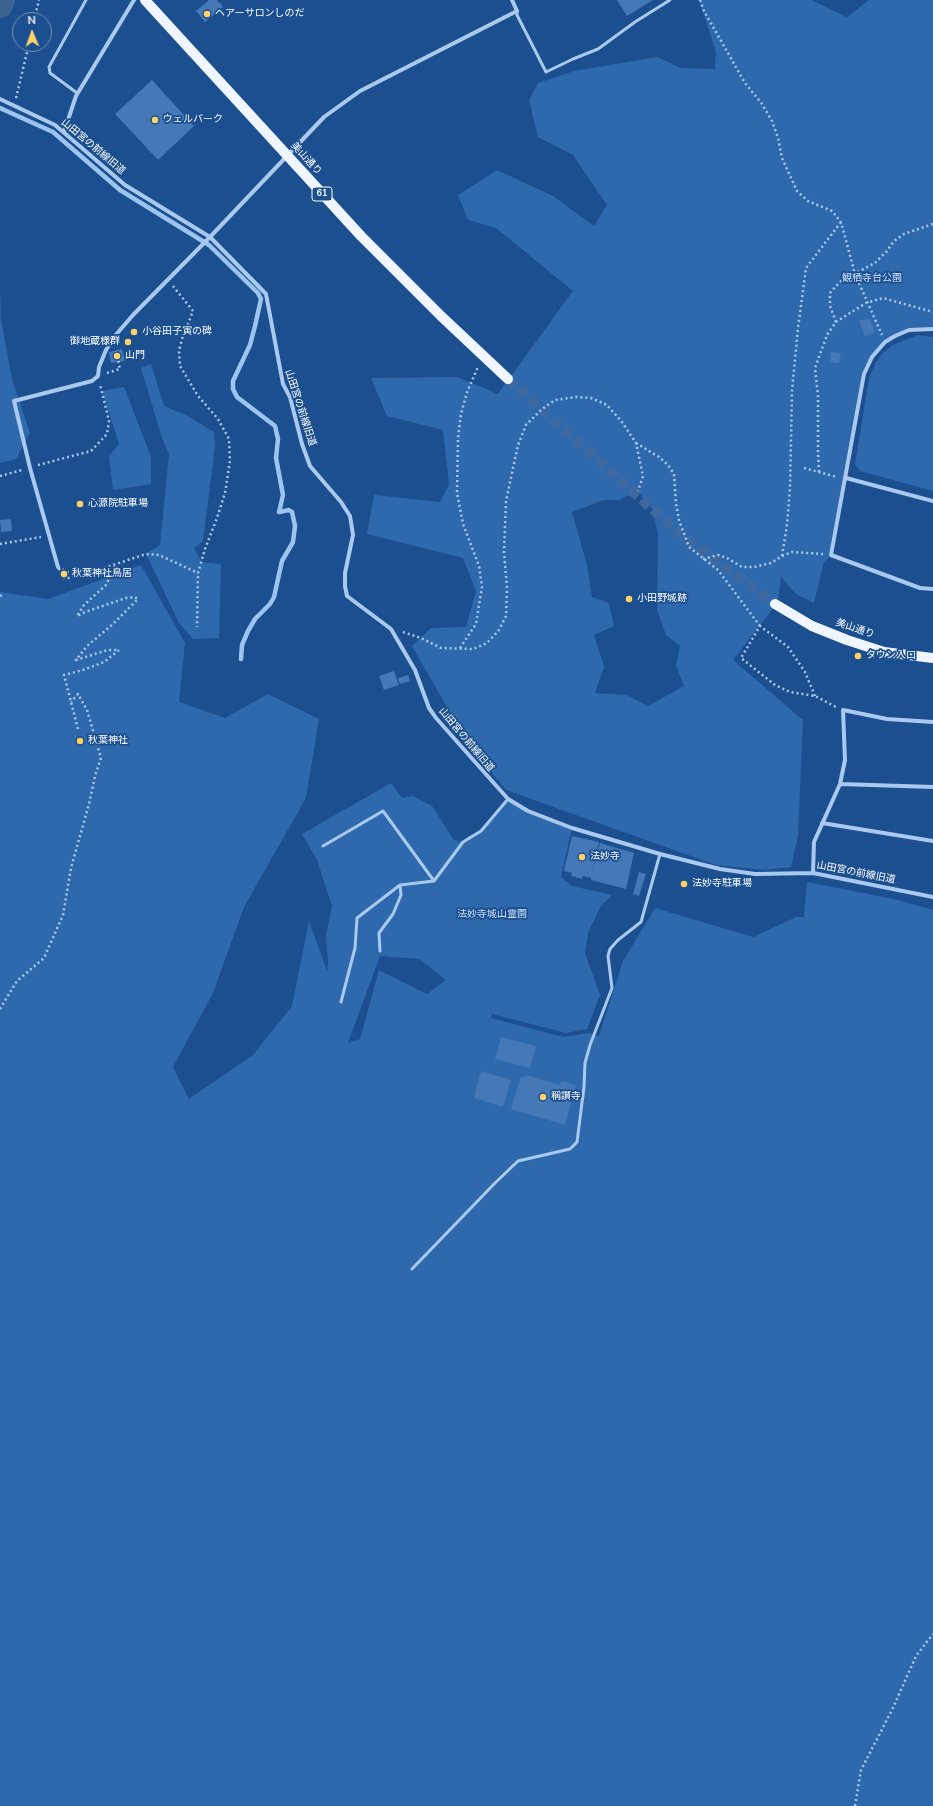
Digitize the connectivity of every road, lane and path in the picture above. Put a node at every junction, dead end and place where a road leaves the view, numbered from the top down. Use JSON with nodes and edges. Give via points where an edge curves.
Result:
{"nodes":[{"id":1,"x":38,"y":0,"type":"edge"},
{"id":2,"x":86,"y":0,"type":"edge"},
{"id":3,"x":134,"y":0,"type":"edge"},
{"id":4,"x":145,"y":0,"type":"edge"},
{"id":5,"x":512,"y":0,"type":"edge"},
{"id":6,"x":670,"y":0,"type":"edge"},
{"id":7,"x":700,"y":0,"type":"edge"},
{"id":8,"x":517,"y":10,"type":"junction"},
{"id":9,"x":36,"y":12,"type":"edge"},
{"id":10,"x":27,"y":52,"type":"edge"},
{"id":11,"x":77,"y":93,"type":"junction"},
{"id":12,"x":0,"y":99,"type":"edge"},
{"id":13,"x":14,"y":106,"type":"junction"},
{"id":14,"x":64,"y":132,"type":"junction"},
{"id":15,"x":287,"y":156,"type":"junction"},
{"id":16,"x":841,"y":222,"type":"junction"},
{"id":17,"x":933,"y":224,"type":"edge"},
{"id":18,"x":209,"y":239,"type":"junction"},
{"id":19,"x":855,"y":274,"type":"junction"},
{"id":20,"x":168,"y":279,"type":"junction"},
{"id":21,"x":866,"y":303,"type":"junction"},
{"id":22,"x":933,"y":312,"type":"edge"},
{"id":23,"x":836,"y":322,"type":"junction"},
{"id":24,"x":933,"y":329,"type":"edge"},
{"id":25,"x":885,"y":342,"type":"junction"},
{"id":26,"x":484,"y":356,"type":"junction"},
{"id":27,"x":118,"y":360,"type":"dead end"},
{"id":28,"x":98,"y":376,"type":"junction"},
{"id":29,"x":508,"y":378,"type":"tunnel mouth"},
{"id":30,"x":636,"y":443,"type":"junction"},
{"id":31,"x":30,"y":468,"type":"junction"},
{"id":32,"x":804,"y":468,"type":"dead end"},
{"id":33,"x":819,"y":472,"type":"junction"},
{"id":34,"x":0,"y":476,"type":"edge"},
{"id":35,"x":846,"y":478,"type":"junction"},
{"id":36,"x":638,"y":491,"type":"dead end"},
{"id":37,"x":933,"y":502,"type":"edge"},
{"id":38,"x":48,"y":536,"type":"junction"},
{"id":39,"x":0,"y":544,"type":"edge"},
{"id":40,"x":812,"y":552,"type":"dead end"},
{"id":41,"x":782,"y":556,"type":"junction"},
{"id":42,"x":702,"y":559,"type":"junction"},
{"id":43,"x":116,"y":564,"type":"junction"},
{"id":44,"x":58,"y":567,"type":"joint"},
{"id":45,"x":198,"y":573,"type":"junction"},
{"id":46,"x":75,"y":576,"type":"junction"},
{"id":47,"x":66,"y":579,"type":"dead end"},
{"id":48,"x":933,"y":589,"type":"edge"},
{"id":49,"x":775,"y":604,"type":"tunnel mouth"},
{"id":50,"x":760,"y":626,"type":"junction"},
{"id":51,"x":197,"y":627,"type":"dead end"},
{"id":52,"x":391,"y":629,"type":"junction"},
{"id":53,"x":460,"y":648,"type":"junction"},
{"id":54,"x":933,"y":658,"type":"edge"},
{"id":55,"x":815,"y":696,"type":"junction"},
{"id":56,"x":70,"y":703,"type":"junction"},
{"id":57,"x":843,"y":710,"type":"junction"},
{"id":58,"x":933,"y":722,"type":"edge"},
{"id":59,"x":78,"y":729,"type":"dead end"},
{"id":60,"x":840,"y":784,"type":"junction"},
{"id":61,"x":933,"y":787,"type":"edge"},
{"id":62,"x":508,"y":799,"type":"junction"},
{"id":63,"x":822,"y":823,"type":"junction"},
{"id":64,"x":933,"y":841,"type":"edge"},
{"id":65,"x":323,"y":846,"type":"dead end"},
{"id":66,"x":660,"y":854,"type":"junction"},
{"id":67,"x":813,"y":873,"type":"junction"},
{"id":68,"x":434,"y":881,"type":"junction"},
{"id":69,"x":400,"y":885,"type":"junction"},
{"id":70,"x":933,"y":897,"type":"edge"},
{"id":71,"x":380,"y":951,"type":"dead end"},
{"id":72,"x":341,"y":1002,"type":"dead end"},
{"id":73,"x":0,"y":1009,"type":"edge"},
{"id":74,"x":412,"y":1269,"type":"dead end"},
{"id":75,"x":933,"y":1634,"type":"edge"},
{"id":76,"x":855,"y":1806,"type":"edge"}],
"edges":[{"from":1,"to":9,"type":"path"},
{"from":2,"to":11,"type":"lane","via":[[49,67],[50,73]]},
{"from":3,"to":11,"type":"street"},
{"from":4,"to":15,"type":"main road","name":"美山通り","number":"61"},
{"from":5,"to":8,"type":"street"},
{"from":6,"to":8,"type":"lane","via":[[598,49],[546,72],[517,15]]},
{"from":7,"to":16,"type":"path","via":[[745,83],[772,121],[782,158],[797,192],[808,201],[832,211]]},
{"from":8,"to":15,"type":"street","via":[[360,91],[324,117]]},
{"from":10,"to":13,"type":"path"},
{"from":11,"to":14,"type":"street"},
{"from":12,"to":13,"type":"street","name":"山田宮の前線旧道"},
{"from":13,"to":14,"type":"street","name":"山田宮の前線旧道","via":[[55,125]]},
{"from":14,"to":18,"type":"street","name":"山田宮の前線旧道","via":[[125,185]]},
{"from":15,"to":18,"type":"street"},
{"from":15,"to":26,"type":"main road","name":"美山通り","number":"61","via":[[385,260]]},
{"from":16,"to":19,"type":"path"},
{"from":16,"to":41,"type":"path","via":[[806,268],[792,390],[789,496]]},
{"from":17,"to":19,"type":"path","via":[[904,234],[894,241],[875,263]]},
{"from":18,"to":20,"type":"street"},
{"from":18,"to":52,"type":"street","name":"山田宮の前線旧道","via":[[266,294],[283,384],[290,397],[310,466],[350,516],[352,535],[344,586],[347,596]]},
{"from":19,"to":21,"type":"path"},
{"from":19,"to":23,"type":"path","via":[[842,280],[830,293],[830,306]]},
{"from":20,"to":28,"type":"street","via":[[114,337],[99,367]]},
{"from":20,"to":45,"type":"path","via":[[193,311],[182,339],[179,352],[180,366],[198,396],[218,419],[229,439],[230,461],[225,493]]},
{"from":21,"to":22,"type":"path","via":[[883,298]]},
{"from":21,"to":23,"type":"path"},
{"from":21,"to":25,"type":"path"},
{"from":23,"to":33,"type":"path","via":[[827,335],[815,368]]},
{"from":24,"to":25,"type":"street","via":[[909,330]]},
{"from":25,"to":35,"type":"street","via":[[872,357],[864,374]]},
{"from":26,"to":29,"type":"main road","name":"美山通り","number":"61"},
{"from":26,"to":53,"type":"path","via":[[467,392],[458,438],[457,494],[463,524],[479,566],[482,588],[476,624]]},
{"from":27,"to":28,"type":"path","via":[[120,369]]},
{"from":28,"to":31,"type":"path","via":[[109,421],[107,434],[91,451]]},
{"from":28,"to":31,"type":"street","via":[[92,381],[14,401]]},
{"from":30,"to":36,"type":"path","via":[[643,476]]},
{"from":30,"to":42,"type":"path","via":[[659,457],[674,474],[680,525],[689,547]]},
{"from":30,"to":53,"type":"path","via":[[607,405],[591,398],[554,400],[526,425],[518,445],[506,501],[506,616],[499,630],[487,643],[473,649]]},
{"from":31,"to":34,"type":"path"},
{"from":31,"to":38,"type":"street"},
{"from":32,"to":33,"type":"path"},
{"from":33,"to":35,"type":"path"},
{"from":35,"to":37,"type":"street"},
{"from":35,"to":48,"type":"street","via":[[831,555],[920,588]]},
{"from":38,"to":39,"type":"path"},
{"from":38,"to":44,"type":"street"},
{"from":40,"to":41,"type":"path","via":[[792,552]]},
{"from":41,"to":42,"type":"path","via":[[771,563],[754,567],[742,567],[718,555]]},
{"from":42,"to":50,"type":"path","via":[[718,570]]},
{"from":43,"to":45,"type":"path","via":[[146,554],[159,555]]},
{"from":43,"to":46,"type":"path"},
{"from":43,"to":56,"type":"path","via":[[106,585],[84,605],[77,616],[126,598],[138,599],[87,646],[76,660],[108,650],[119,650],[104,662],[64,675]]},
{"from":44,"to":46,"type":"path"},
{"from":45,"to":51,"type":"path"},
{"from":46,"to":47,"type":"path"},
{"from":49,"to":54,"type":"main road","name":"美山通り","via":[[812,626],[847,640],[884,652]]},
{"from":50,"to":55,"type":"path","via":[[788,647],[805,672]]},
{"from":50,"to":55,"type":"path","via":[[741,658],[775,685],[790,692]]},
{"from":52,"to":53,"type":"path","via":[[421,638],[441,648]]},
{"from":52,"to":62,"type":"street","name":"山田宮の前線旧道","via":[[415,670],[429,708]]},
{"from":55,"to":57,"type":"path"},
{"from":56,"to":59,"type":"path"},
{"from":56,"to":73,"type":"path","via":[[78,694],[87,710],[101,758],[94,776],[71,868],[63,915],[44,958],[17,982]]},
{"from":57,"to":58,"type":"street","via":[[886,718]]},
{"from":57,"to":60,"type":"street","via":[[844,760]]},
{"from":60,"to":61,"type":"street"},
{"from":60,"to":63,"type":"street"},
{"from":62,"to":66,"type":"street","name":"山田宮の前線旧道","via":[[528,812],[572,828]]},
{"from":62,"to":68,"type":"lane","via":[[481,831],[463,842]]},
{"from":63,"to":64,"type":"street"},
{"from":63,"to":67,"type":"street","via":[[814,842]]},
{"from":65,"to":68,"type":"lane","via":[[383,810]]},
{"from":66,"to":67,"type":"street","name":"山田宮の前線旧道","via":[[746,874]]},
{"from":66,"to":74,"type":"lane","via":[[641,922],[610,949],[608,956],[612,988],[585,1063],[577,1142],[570,1149],[518,1161]]},
{"from":67,"to":70,"type":"street","name":"山田宮の前線旧道"},
{"from":68,"to":69,"type":"lane"},
{"from":69,"to":71,"type":"lane","via":[[401,895],[393,914],[379,933]]},
{"from":69,"to":72,"type":"lane","via":[[358,918],[355,948]]},
{"from":75,"to":76,"type":"path","via":[[916,1656],[861,1770]]}]}
